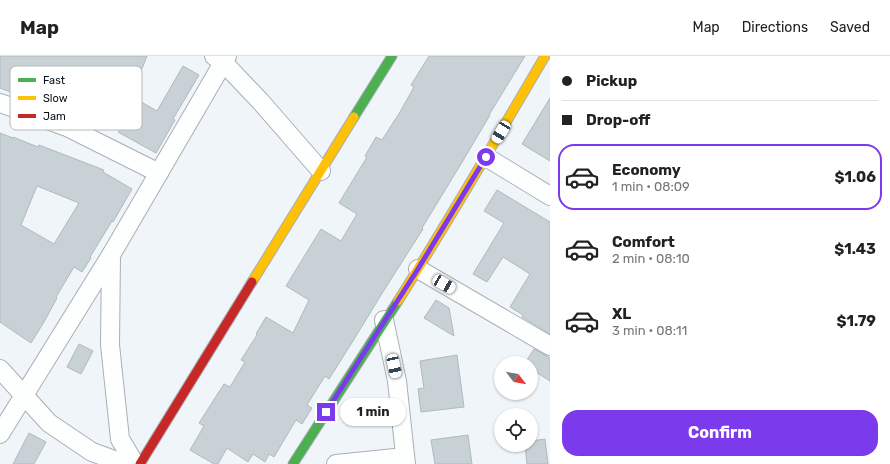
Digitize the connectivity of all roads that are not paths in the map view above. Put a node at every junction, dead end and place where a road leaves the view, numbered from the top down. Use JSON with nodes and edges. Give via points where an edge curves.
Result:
{"nodes":[{"id":1,"x":392,"y":56,"type":"edge"},
{"id":2,"x":545,"y":56,"type":"edge"},
{"id":3,"x":221,"y":58,"type":"edge"},
{"id":4,"x":0,"y":103,"type":"edge"},
{"id":5,"x":10,"y":107,"type":"edge"},
{"id":6,"x":74,"y":130,"type":"edge"},
{"id":7,"x":486,"y":157,"type":"junction"},
{"id":8,"x":321,"y":171,"type":"junction"},
{"id":9,"x":159,"y":173,"type":"junction"},
{"id":10,"x":550,"y":196,"type":"edge"},
{"id":11,"x":111,"y":255,"type":"junction"},
{"id":12,"x":418,"y":269,"type":"junction"},
{"id":13,"x":384,"y":320,"type":"junction"},
{"id":14,"x":550,"y":346,"type":"edge"},
{"id":15,"x":0,"y":368,"type":"edge"},
{"id":16,"x":24,"y":395,"type":"junction"},
{"id":17,"x":0,"y":434,"type":"edge"},
{"id":18,"x":405,"y":460,"type":"edge"},
{"id":19,"x":125,"y":464,"type":"edge"},
{"id":20,"x":135,"y":464,"type":"edge"},
{"id":21,"x":140,"y":464,"type":"edge"},
{"id":22,"x":293,"y":464,"type":"edge"},
{"id":23,"x":336,"y":464,"type":"edge"}],
"edges":[{"from":1,"to":8,"type":"street"},
{"from":2,"to":7,"type":"street"},
{"from":3,"to":8,"type":"street"},
{"from":3,"to":9,"type":"street"},
{"from":4,"to":5,"type":"street"},
{"from":6,"to":9,"type":"street"},
{"from":7,"to":10,"type":"street"},
{"from":7,"to":12,"type":"street"},
{"from":8,"to":21,"type":"street"},
{"from":9,"to":11,"type":"street"},
{"from":11,"to":16,"type":"street"},
{"from":11,"to":20,"type":"street","via":[[110,345],[120,439]]},
{"from":12,"to":13,"type":"street"},
{"from":12,"to":14,"type":"street"},
{"from":13,"to":18,"type":"street","via":[[397,381]]},
{"from":13,"to":22,"type":"street"},
{"from":15,"to":16,"type":"street"},
{"from":16,"to":17,"type":"street"},
{"from":16,"to":19,"type":"street","via":[[48,423],[92,452]]},
{"from":18,"to":23,"type":"street"}]}
